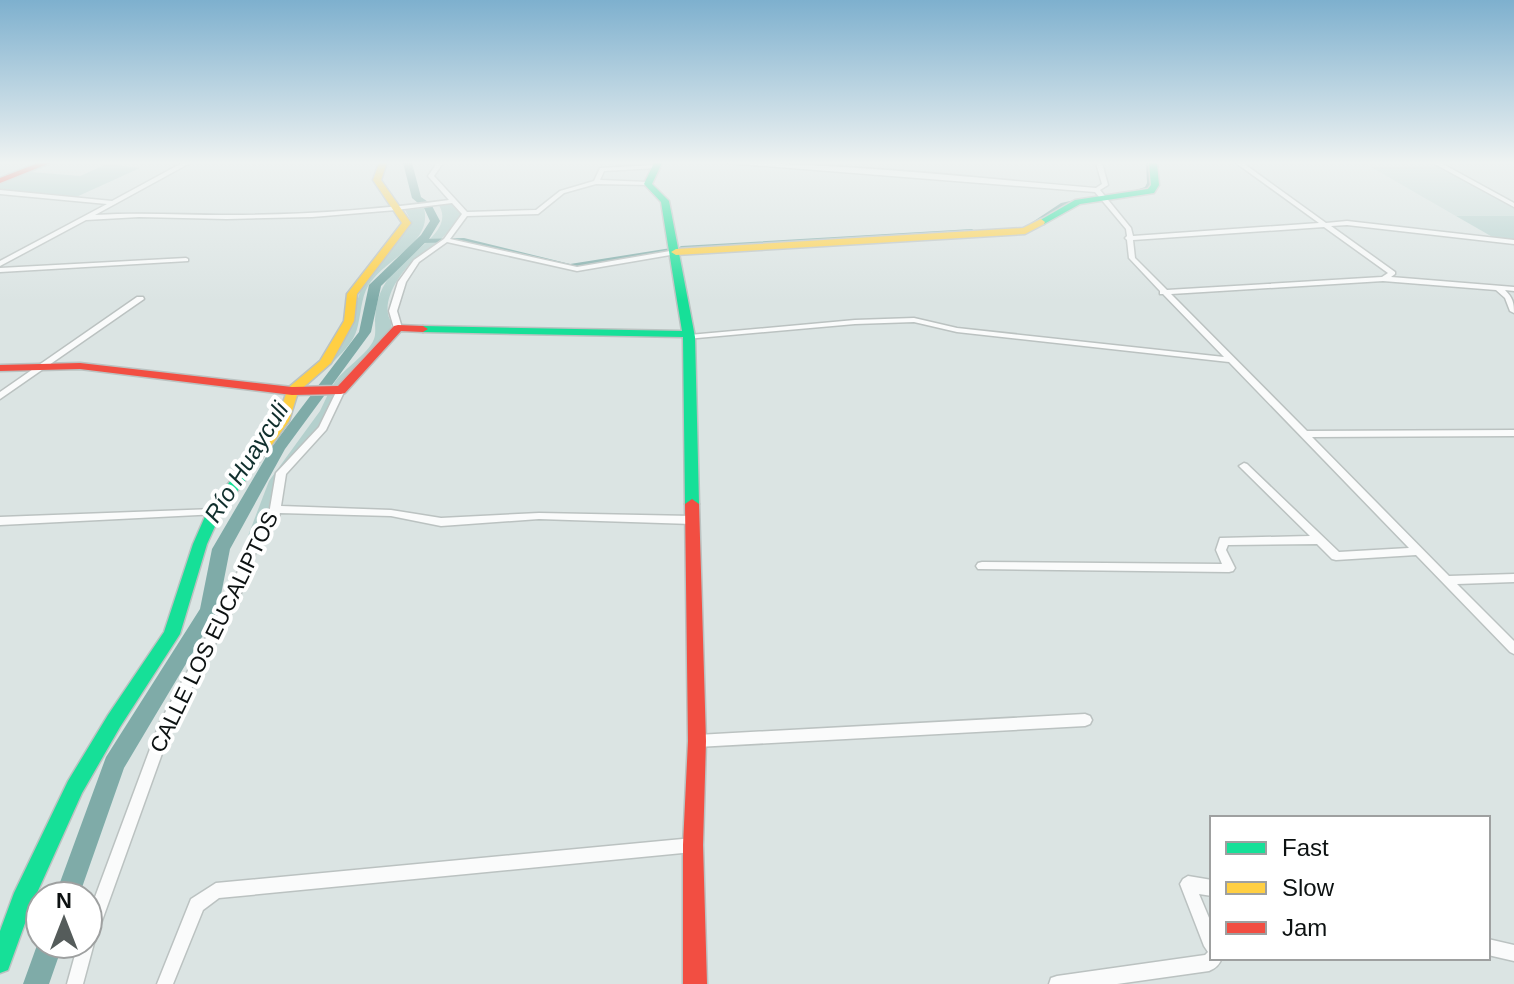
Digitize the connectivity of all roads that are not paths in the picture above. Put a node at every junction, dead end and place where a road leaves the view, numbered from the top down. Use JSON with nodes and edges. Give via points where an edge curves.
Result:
{"nodes":[{"id":1,"x":101,"y":209,"type":"edge"},
{"id":2,"x":397,"y":209,"type":"joint"},
{"id":3,"x":460,"y":209,"type":"edge"},
{"id":4,"x":542,"y":209,"type":"edge"},
{"id":5,"x":667,"y":209,"type":"edge"},
{"id":6,"x":1064,"y":209,"type":"edge"},
{"id":7,"x":1112,"y":209,"type":"edge"},
{"id":8,"x":1304,"y":209,"type":"edge"},
{"id":9,"x":465,"y":214,"type":"junction"},
{"id":10,"x":86,"y":218,"type":"junction"},
{"id":11,"x":1325,"y":224,"type":"junction"},
{"id":12,"x":1128,"y":238,"type":"junction"},
{"id":13,"x":446,"y":240,"type":"junction"},
{"id":14,"x":1514,"y":242,"type":"edge"},
{"id":15,"x":676,"y":252,"type":"junction"},
{"id":16,"x":186,"y":260,"type":"dead end"},
{"id":17,"x":0,"y":264,"type":"edge"},
{"id":18,"x":0,"y":270,"type":"edge"},
{"id":19,"x":1383,"y":279,"type":"junction"},
{"id":20,"x":1497,"y":287,"type":"junction"},
{"id":21,"x":1514,"y":289,"type":"edge"},
{"id":22,"x":1163,"y":292,"type":"junction"},
{"id":23,"x":140,"y":299,"type":"dead end"},
{"id":24,"x":1514,"y":311,"type":"edge"},
{"id":25,"x":398,"y":328,"type":"junction"},
{"id":26,"x":689,"y":335,"type":"junction"},
{"id":27,"x":1230,"y":360,"type":"junction"},
{"id":28,"x":45,"y":366,"type":"junction"},
{"id":29,"x":0,"y":368,"type":"edge"},
{"id":30,"x":337,"y":390,"type":"junction"},
{"id":31,"x":297,"y":391,"type":"junction"},
{"id":32,"x":0,"y":396,"type":"edge"},
{"id":33,"x":1514,"y":433,"type":"edge"},
{"id":34,"x":1303,"y":434,"type":"junction"},
{"id":35,"x":1244,"y":466,"type":"dead end"},
{"id":36,"x":275,"y":509,"type":"junction"},
{"id":37,"x":214,"y":512,"type":"junction"},
{"id":38,"x":692,"y":520,"type":"junction"},
{"id":39,"x":0,"y":521,"type":"edge"},
{"id":40,"x":1320,"y":540,"type":"junction"},
{"id":41,"x":1419,"y":551,"type":"junction"},
{"id":42,"x":982,"y":566,"type":"dead end"},
{"id":43,"x":1514,"y":578,"type":"edge"},
{"id":44,"x":1448,"y":580,"type":"junction"},
{"id":45,"x":1514,"y":649,"type":"edge"},
{"id":46,"x":1085,"y":720,"type":"dead end"},
{"id":47,"x":697,"y":741,"type":"junction"},
{"id":48,"x":693,"y":845,"type":"junction"},
{"id":49,"x":1210,"y":888,"type":"edge"},
{"id":50,"x":104,"y":894,"type":"edge"},
{"id":51,"x":1210,"y":941,"type":"edge"},
{"id":52,"x":1490,"y":947,"type":"edge"},
{"id":53,"x":1514,"y":953,"type":"edge"},
{"id":54,"x":82,"y":960,"type":"edge"},
{"id":55,"x":1212,"y":960,"type":"edge"},
{"id":56,"x":0,"y":962,"type":"edge"},
{"id":57,"x":75,"y":984,"type":"edge"},
{"id":58,"x":165,"y":984,"type":"edge"},
{"id":59,"x":695,"y":984,"type":"edge"},
{"id":60,"x":1057,"y":984,"type":"edge"}],
"edges":[{"from":1,"to":10,"type":"street"},
{"from":2,"to":10,"type":"street"},
{"from":2,"to":31,"type":"street","via":[[407,223],[352,294],[349,321],[325,363]]},
{"from":3,"to":9,"type":"street"},
{"from":4,"to":9,"type":"street"},
{"from":5,"to":15,"type":"street"},
{"from":6,"to":15,"type":"street","via":[[1025,231]]},
{"from":7,"to":12,"type":"street","via":[[1129,229]]},
{"from":8,"to":11,"type":"street"},
{"from":9,"to":13,"type":"street"},
{"from":10,"to":17,"type":"street"},
{"from":11,"to":12,"type":"street"},
{"from":11,"to":14,"type":"street"},
{"from":11,"to":19,"type":"street","via":[[1393,273]]},
{"from":12,"to":22,"type":"street","via":[[1132,258]]},
{"from":13,"to":15,"type":"street","via":[[577,269]]},
{"from":13,"to":25,"type":"street","via":[[416,261],[402,282],[393,311]]},
{"from":15,"to":26,"type":"street"},
{"from":16,"to":18,"type":"street"},
{"from":19,"to":20,"type":"street"},
{"from":19,"to":22,"type":"street"},
{"from":20,"to":21,"type":"street"},
{"from":20,"to":24,"type":"street"},
{"from":22,"to":27,"type":"street"},
{"from":23,"to":28,"type":"street"},
{"from":25,"to":26,"type":"street"},
{"from":25,"to":30,"type":"street","name":"CALLE LOS EUCALIPTOS"},
{"from":26,"to":27,"type":"street","via":[[914,320],[957,330]]},
{"from":26,"to":38,"type":"street"},
{"from":27,"to":34,"type":"street"},
{"from":28,"to":29,"type":"street"},
{"from":28,"to":31,"type":"street","via":[[106,368]]},
{"from":28,"to":32,"type":"street"},
{"from":30,"to":31,"type":"street"},
{"from":30,"to":36,"type":"street","name":"CALLE LOS EUCALIPTOS","via":[[323,428],[281,473]]},
{"from":31,"to":37,"type":"street","via":[[283,421]]},
{"from":33,"to":34,"type":"street"},
{"from":34,"to":41,"type":"street"},
{"from":35,"to":40,"type":"street"},
{"from":36,"to":38,"type":"street","via":[[391,513],[441,522],[539,516]]},
{"from":36,"to":50,"type":"street","name":"CALLE LOS EUCALIPTOS","via":[[167,722]]},
{"from":37,"to":39,"type":"street"},
{"from":37,"to":56,"type":"street","via":[[172,634],[75,787]]},
{"from":38,"to":47,"type":"street"},
{"from":40,"to":41,"type":"street","via":[[1336,556]]},
{"from":40,"to":42,"type":"street","via":[[1224,541],[1221,550],[1229,568]]},
{"from":41,"to":44,"type":"street"},
{"from":43,"to":44,"type":"street"},
{"from":44,"to":45,"type":"street"},
{"from":46,"to":47,"type":"street"},
{"from":47,"to":48,"type":"street"},
{"from":48,"to":58,"type":"street","via":[[216,891],[197,905]]},
{"from":48,"to":59,"type":"street"},
{"from":49,"to":51,"type":"street","via":[[1188,884]]},
{"from":52,"to":53,"type":"street"},
{"from":54,"to":57,"type":"street"},
{"from":55,"to":60,"type":"street"}]}
